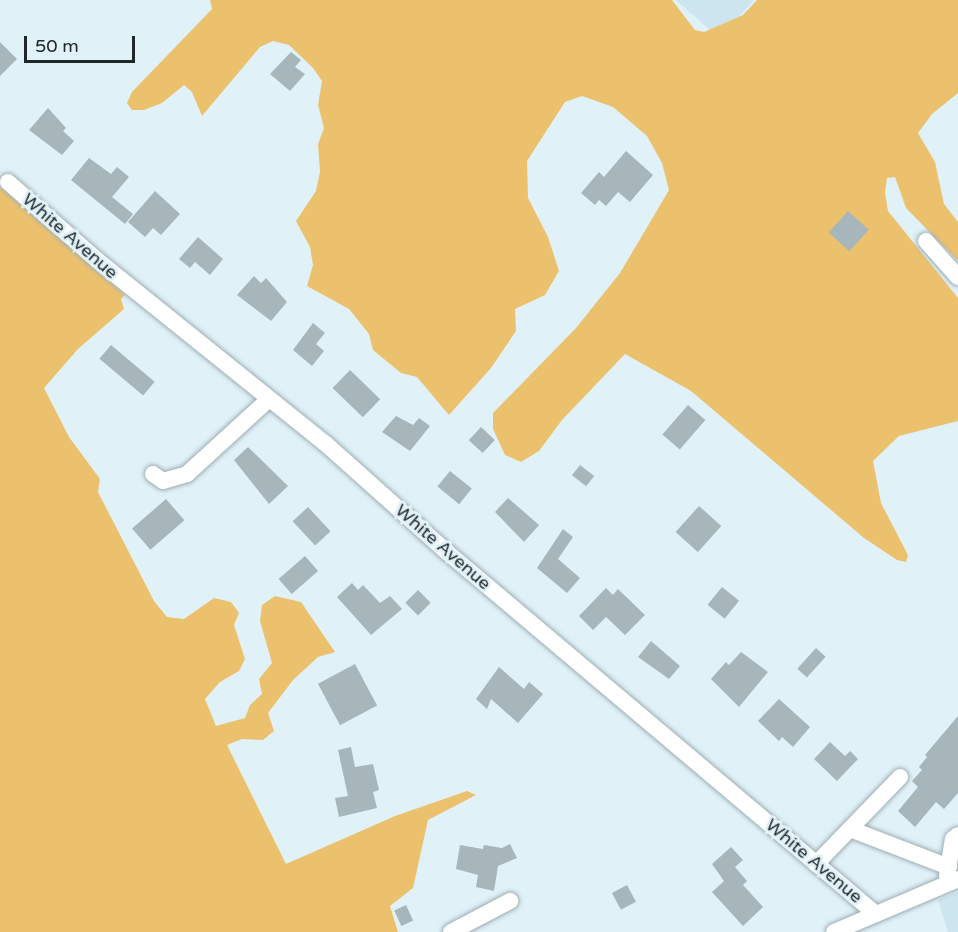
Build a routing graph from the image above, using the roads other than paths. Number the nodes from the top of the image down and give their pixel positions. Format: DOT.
graph roads {
  1 [pos="8,182"];
  2 [pos="926,241"];
  3 [pos="958,277"];
  4 [pos="269,399"];
  5 [pos="153,474"];
  6 [pos="900,777"];
  7 [pos="850,829"];
  8 [pos="958,835"];
  9 [pos="816,864"];
  10 [pos="951,877"];
  11 [pos="510,901"];
  12 [pos="876,914"];
  13 [pos="451,932"];
  14 [pos="834,932"];
  1 -- 4 [label="street, White Avenue"];
  2 -- 3 [label="street"];
  4 -- 5 [label="street"];
  4 -- 9 [label="street, White Avenue"];
  6 -- 7 [label="street"];
  7 -- 9 [label="street"];
  7 -- 10 [label="street"];
  8 -- 10 [label="street"];
  9 -- 12 [label="street, White Avenue"];
  10 -- 12 [label="street"];
  11 -- 13 [label="street"];
  12 -- 14 [label="street"];
}
